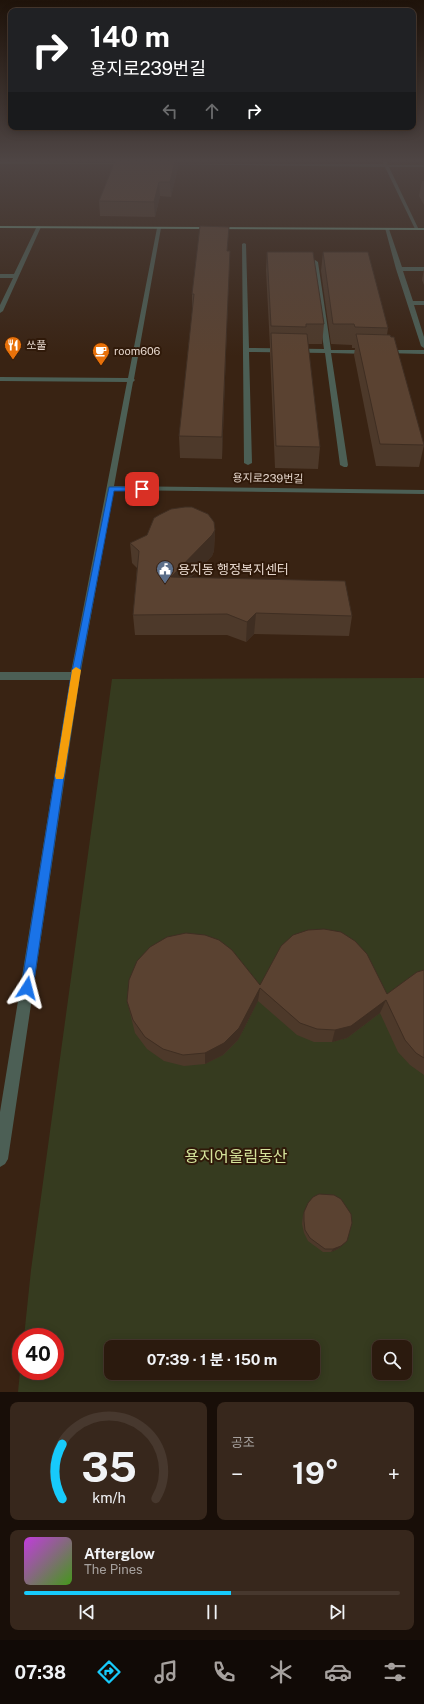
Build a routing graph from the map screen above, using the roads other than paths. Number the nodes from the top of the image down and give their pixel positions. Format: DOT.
graph roads {
  1 [pos="416,226"];
  2 [pos="0,227"];
  3 [pos="39,227"];
  4 [pos="159,228"];
  5 [pos="387,229"];
  6 [pos="417,229"];
  7 [pos="424,229"];
  8 [pos="244,244"];
  9 [pos="315,262"];
  10 [pos="399,269"];
  11 [pos="424,269"];
  12 [pos="0,276"];
  13 [pos="16,276"];
  14 [pos="410,303"];
  15 [pos="424,303"];
  16 [pos="0,311"];
  17 [pos="422,333"];
  18 [pos="424,346"];
  19 [pos="246,350"];
  20 [pos="328,351"];
  21 [pos="372,352"];
  22 [pos="380,352"];
  23 [pos="424,352"];
  24 [pos="0,379"];
  25 [pos="132,380"];
  26 [pos="248,463"];
  27 [pos="344,465"];
  28 [pos="111,488"];
  29 [pos="424,492"];
  30 [pos="0,676"];
  31 [pos="75,676"];
  32 [pos="0,1159"];
  1 -- 6 [label="street"];
  2 -- 3 [label="main road"];
  3 -- 4 [label="main road"];
  3 -- 13 [label="street"];
  4 -- 5 [label="main road"];
  4 -- 25 [label="street"];
  5 -- 6 [label="main road"];
  5 -- 10 [label="street"];
  6 -- 7 [label="main road"];
  8 -- 19 [label="street"];
  9 -- 20 [label="street"];
  10 -- 11 [label="street"];
  10 -- 14 [label="street"];
  12 -- 13 [label="street"];
  13 -- 16 [label="street"];
  14 -- 15 [label="street"];
  14 -- 17 [label="street"];
  17 -- 18 [label="street"];
  19 -- 20 [label="street"];
  19 -- 26 [label="street"];
  20 -- 21 [label="street"];
  20 -- 27 [label="street"];
  22 -- 23 [label="street"];
  24 -- 25 [label="street"];
  25 -- 28 [label="street"];
  28 -- 29 [label="street, 용지로239번길"];
  28 -- 31 [label="street"];
  30 -- 31 [label="street"];
  31 -- 32 [label="street"];
}
